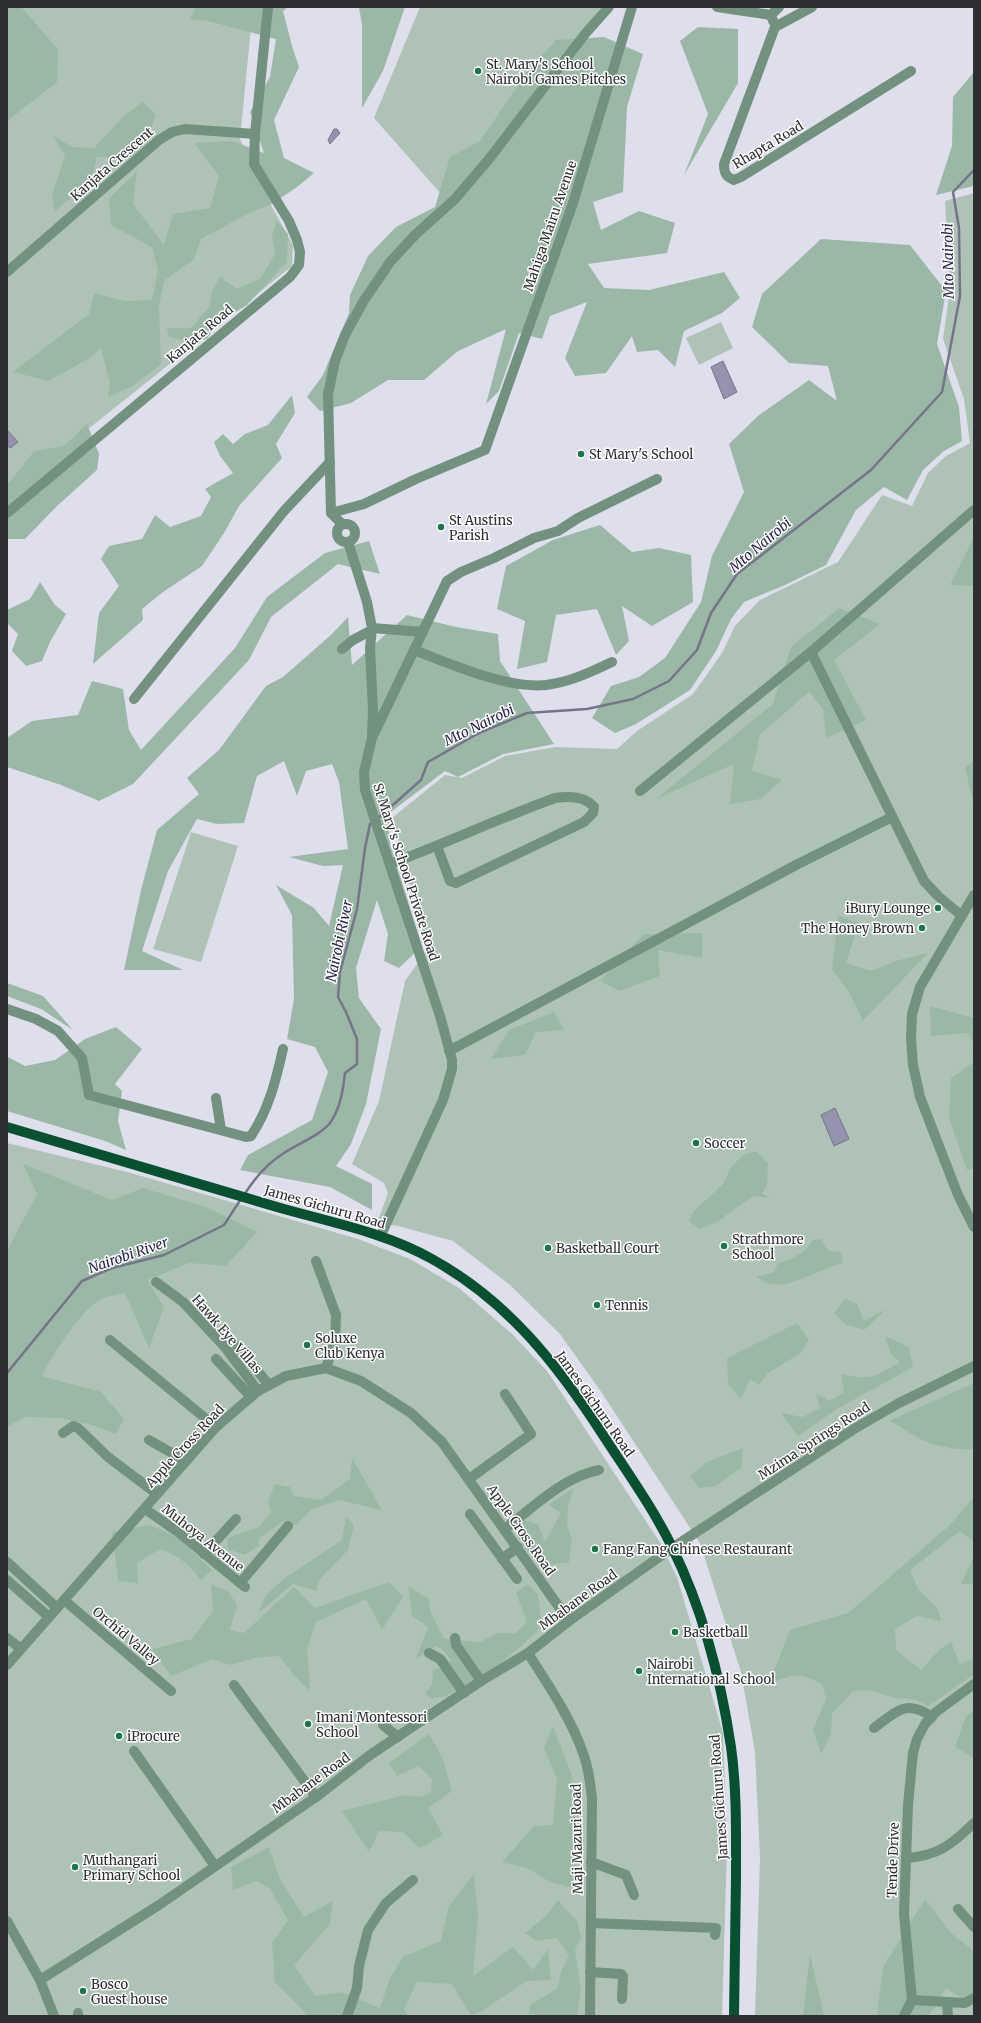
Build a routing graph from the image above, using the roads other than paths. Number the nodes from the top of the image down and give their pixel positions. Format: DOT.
graph roads {
  1 [pos="268,7"];
  2 [pos="609,7"];
  3 [pos="632,7"];
  4 [pos="717,7"];
  5 [pos="779,7"];
  6 [pos="812,7"];
  7 [pos="771,15"];
  8 [pos="775,26"];
  9 [pos="911,71"];
  10 [pos="255,134"];
  11 [pos="7,272"];
  12 [pos="330,462"];
  13 [pos="657,479"];
  14 [pos="974,510"];
  15 [pos="7,513"];
  16 [pos="331,513"];
  17 [pos="372,629"];
  18 [pos="423,632"];
  19 [pos="342,649"];
  20 [pos="414,650"];
  21 [pos="811,652"];
  22 [pos="612,662"];
  23 [pos="134,699"];
  24 [pos="372,738"];
  25 [pos="640,791"];
  26 [pos="892,817"];
  27 [pos="437,846"];
  28 [pos="390,864"];
  29 [pos="974,895"];
  30 [pos="961,915"];
  31 [pos="7,1009"];
  32 [pos="283,1049"];
  33 [pos="449,1051"];
  34 [pos="216,1098"];
  35 [pos="7,1127"];
  36 [pos="221,1130"];
  37 [pos="974,1227"];
  38 [pos="381,1235"];
  39 [pos="316,1261"];
  40 [pos="156,1282"];
  41 [pos="110,1340"];
  42 [pos="237,1346"];
  43 [pos="216,1359"];
  44 [pos="974,1366"];
  45 [pos="326,1368"];
  46 [pos="269,1385"];
  47 [pos="254,1394"];
  48 [pos="505,1394"];
  49 [pos="216,1427"];
  50 [pos="63,1433"];
  51 [pos="149,1440"];
  52 [pos="186,1461"];
  53 [pos="599,1470"];
  54 [pos="469,1479"];
  55 [pos="158,1494"];
  56 [pos="145,1509"];
  57 [pos="470,1514"];
  58 [pos="236,1519"];
  59 [pos="288,1526"];
  60 [pos="505,1529"];
  61 [pos="518,1547"];
  62 [pos="672,1548"];
  63 [pos="204,1554"];
  64 [pos="502,1559"];
  65 [pos="7,1562"];
  66 [pos="517,1578"];
  67 [pos="7,1580"];
  68 [pos="61,1604"];
  69 [pos="49,1617"];
  70 [pos="569,1620"];
  71 [pos="7,1638"];
  72 [pos="455,1638"];
  73 [pos="20,1648"];
  74 [pos="429,1653"];
  75 [pos="528,1654"];
  76 [pos="7,1665"];
  77 [pos="481,1681"];
  78 [pos="974,1684"];
  79 [pos="234,1685"];
  80 [pos="171,1691"];
  81 [pos="464,1693"];
  82 [pos="932,1716"];
  83 [pos="383,1725"];
  84 [pos="874,1728"];
  85 [pos="398,1737"];
  86 [pos="134,1751"];
  87 [pos="316,1797"];
  88 [pos="974,1823"];
  89 [pos="906,1858"];
  90 [pos="591,1862"];
  91 [pos="214,1866"];
  92 [pos="413,1880"];
  93 [pos="634,1895"];
  94 [pos="958,1909"];
  95 [pos="7,1921"];
  96 [pos="590,1923"];
  97 [pos="974,1927"];
  98 [pos="715,1935"];
  99 [pos="590,1972"];
  100 [pos="40,1980"];
  101 [pos="974,1998"];
  102 [pos="622,1999"];
  103 [pos="912,2000"];
  104 [pos="947,2002"];
  105 [pos="54,2016"];
  106 [pos="347,2016"];
  107 [pos="590,2016"];
  108 [pos="734,2016"];
  109 [pos="904,2016"];
  110 [pos="948,2016"];
  1 -- 10 [label="street, Kanjata Road"];
  2 -- 12 [label="street"];
  3 -- 16 [label="street, Mahiga Mairu Avenue"];
  4 -- 7 [label="street"];
  5 -- 7 [label="street"];
  6 -- 8 [label="street"];
  7 -- 8 [label="street"];
  8 -- 9 [label="street, Rhapta Road"];
  10 -- 11 [label="street, Kanjata Crescent"];
  10 -- 15 [label="street, Kanjata Road"];
  12 -- 16 [label="street"];
  12 -- 23 [label="street"];
  13 -- 18 [label="street, St Mary's School Private Road"];
  14 -- 21 [label="street"];
  16 -- 17 [label="street"];
  17 -- 18 [label="street"];
  17 -- 19 [label="street"];
  17 -- 24 [label="street"];
  18 -- 20 [label="street, St Mary's School Private Road"];
  20 -- 22 [label="street"];
  20 -- 24 [label="street, St Mary's School Private Road"];
  21 -- 25 [label="street"];
  21 -- 26 [label="street"];
  24 -- 28 [label="street, St Mary's School Private Road"];
  26 -- 30 [label="street"];
  26 -- 33 [label="street"];
  27 -- 27 [label="street"];
  27 -- 28 [label="street"];
  28 -- 33 [label="street, St Mary's School Private Road"];
  29 -- 30 [label="street"];
  30 -- 37 [label="street"];
  31 -- 36 [label="street"];
  32 -- 36 [label="street"];
  33 -- 38 [label="street, St Mary's School Private Road"];
  34 -- 36 [label="street"];
  35 -- 38 [label="main road, James Gichuru Road"];
  38 -- 62 [label="main road, James Gichuru Road"];
  39 -- 45 [label="street"];
  40 -- 47 [label="street, Hawk Eye Villas"];
  41 -- 49 [label="street"];
  42 -- 46 [label="street"];
  43 -- 47 [label="street"];
  44 -- 62 [label="street, Mzima Springs Road"];
  45 -- 46 [label="street, Apple Cross Road"];
  45 -- 54 [label="street, Apple Cross Road"];
  46 -- 47 [label="street, Apple Cross Road"];
  47 -- 49 [label="street, Apple Cross Road"];
  48 -- 54 [label="street"];
  49 -- 52 [label="street, Apple Cross Road"];
  50 -- 55 [label="street"];
  51 -- 52 [label="street"];
  52 -- 55 [label="street, Apple Cross Road"];
  53 -- 60 [label="street"];
  54 -- 60 [label="street, Apple Cross Road"];
  55 -- 56 [label="street, Apple Cross Road"];
  56 -- 63 [label="street, Muhoya Avenue"];
  56 -- 68 [label="street, Apple Cross Road"];
  57 -- 64 [label="street"];
  58 -- 63 [label="street"];
  59 -- 63 [label="street, Muhoya Avenue"];
  60 -- 61 [label="street, Apple Cross Road"];
  61 -- 64 [label="street"];
  61 -- 70 [label="street, Apple Cross Road"];
  62 -- 70 [label="street, Mbabane Road"];
  62 -- 108 [label="main road, James Gichuru Road"];
  64 -- 66 [label="street"];
  65 -- 68 [label="street, Orchid Valley"];
  67 -- 69 [label="street"];
  68 -- 69 [label="street, Apple Cross Road"];
  68 -- 80 [label="street, Orchid Valley"];
  69 -- 73 [label="street, Apple Cross Road"];
  70 -- 75 [label="street, Mbabane Road"];
  71 -- 73 [label="street"];
  72 -- 77 [label="street"];
  73 -- 76 [label="street, Apple Cross Road"];
  74 -- 81 [label="street"];
  75 -- 77 [label="street, Mbabane Road"];
  75 -- 90 [label="street, Maji Mazuri Road"];
  77 -- 81 [label="street, Mbabane Road"];
  78 -- 82 [label="street, Tende Drive"];
  79 -- 87 [label="street"];
  81 -- 85 [label="street, Mbabane Road"];
  82 -- 84 [label="street"];
  82 -- 89 [label="street, Tende Drive"];
  83 -- 85 [label="street"];
  85 -- 87 [label="street, Mbabane Road"];
  86 -- 91 [label="street"];
  87 -- 91 [label="street, Mbabane Road"];
  88 -- 89 [label="street"];
  89 -- 103 [label="street, Tende Drive"];
  90 -- 93 [label="street"];
  90 -- 96 [label="street, Maji Mazuri Road"];
  91 -- 100 [label="street, Mbabane Road"];
  92 -- 106 [label="street"];
  94 -- 97 [label="street"];
  95 -- 100 [label="street"];
  96 -- 98 [label="street"];
  96 -- 99 [label="street, Maji Mazuri Road"];
  99 -- 102 [label="street"];
  99 -- 107 [label="street, Maji Mazuri Road"];
  100 -- 105 [label="street"];
  101 -- 104 [label="street"];
  103 -- 104 [label="street"];
  103 -- 109 [label="street"];
  104 -- 110 [label="street"];
}
